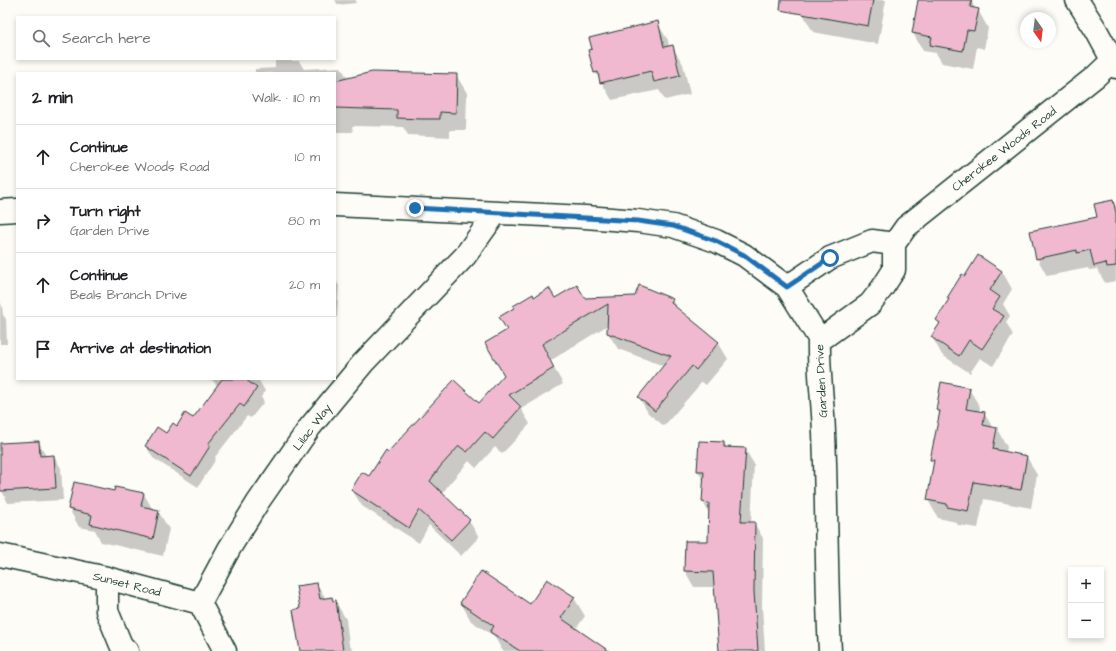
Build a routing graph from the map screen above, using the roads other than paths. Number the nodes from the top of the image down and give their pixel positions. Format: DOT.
graph roads {
  1 [pos="1077,0"];
  2 [pos="1115,62"];
  3 [pos="336,205"];
  4 [pos="16,210"];
  5 [pos="0,211"];
  6 [pos="495,214"];
  7 [pos="894,244"];
  8 [pos="787,287"];
  9 [pos="820,340"];
  10 [pos="0,555"];
  11 [pos="107,578"];
  12 [pos="200,603"];
  13 [pos="126,651"];
  14 [pos="225,651"];
  15 [pos="830,651"];
  1 -- 2 [label="street"];
  2 -- 7 [label="street, Cherokee Woods Road"];
  3 -- 6 [label="street, Garden Drive"];
  4 -- 5 [label="street"];
  6 -- 8 [label="street, Garden Drive"];
  6 -- 12 [label="street, Lilac Way"];
  7 -- 8 [label="street"];
  7 -- 9 [label="street"];
  8 -- 9 [label="street, Garden Drive"];
  9 -- 15 [label="street, Garden Drive"];
  10 -- 11 [label="street, Sunset Road"];
  11 -- 12 [label="street, Sunset Road"];
  11 -- 13 [label="street"];
  12 -- 14 [label="street"];
}
